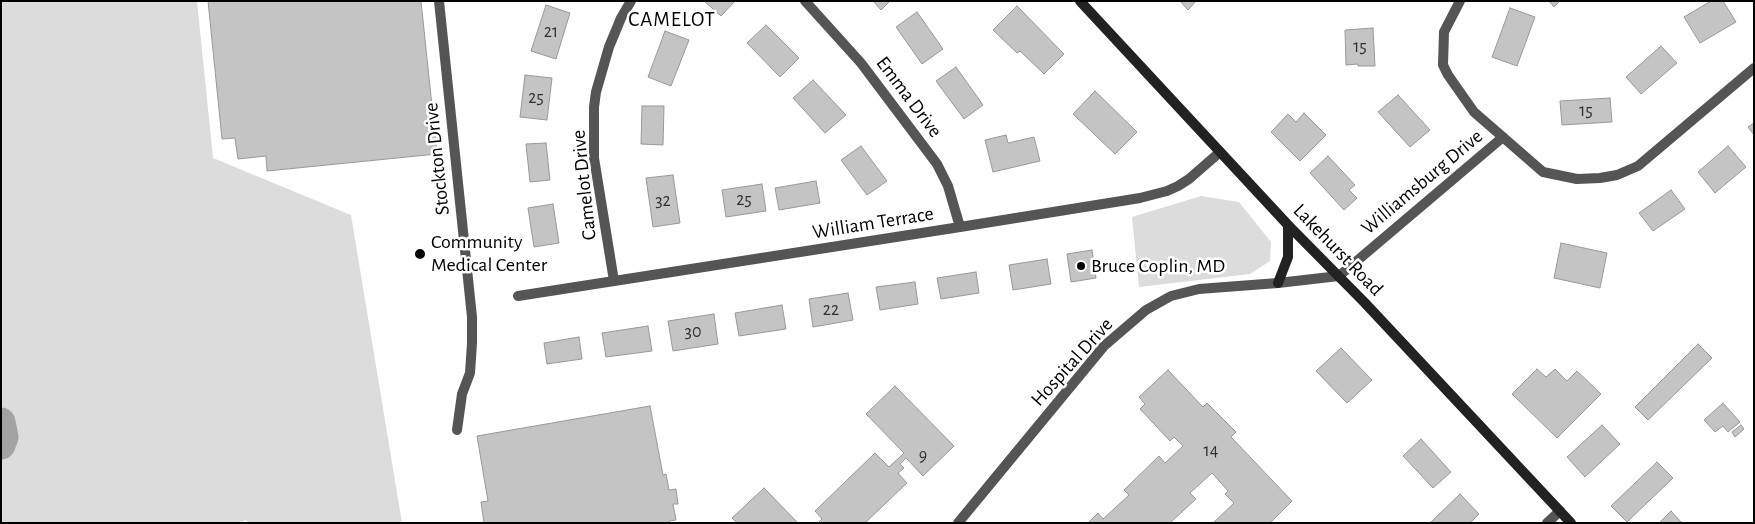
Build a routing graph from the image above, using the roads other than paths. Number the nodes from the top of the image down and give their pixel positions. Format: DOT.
graph roads {
  1 [pos="439,1"];
  2 [pos="631,1"];
  3 [pos="806,1"];
  4 [pos="1080,1"];
  5 [pos="1460,1"];
  6 [pos="1754,68"];
  7 [pos="1503,137"];
  8 [pos="1220,152"];
  9 [pos="1288,226"];
  10 [pos="960,228"];
  11 [pos="1339,276"];
  12 [pos="614,282"];
  13 [pos="1278,283"];
  14 [pos="518,296"];
  15 [pos="457,430"];
  16 [pos="1560,511"];
  17 [pos="958,523"];
  18 [pos="1548,523"];
  19 [pos="1571,523"];
  1 -- 15 [label="street, Stockton Drive"];
  2 -- 12 [label="street, Camelot Drive"];
  3 -- 10 [label="street, Emma Drive"];
  4 -- 8 [label="main road, Lakehurst Road"];
  5 -- 7 [label="street"];
  6 -- 7 [label="street, Williamsburg Drive"];
  7 -- 11 [label="street, Williamsburg Drive"];
  8 -- 9 [label="main road, Lakehurst Road"];
  8 -- 10 [label="street, William Terrace"];
  9 -- 11 [label="main road, Lakehurst Road"];
  9 -- 13 [label="main road"];
  10 -- 12 [label="street, William Terrace"];
  11 -- 13 [label="street, Hospital Drive"];
  11 -- 16 [label="main road, Lakehurst Road"];
  12 -- 14 [label="street, William Terrace"];
  13 -- 17 [label="street, Hospital Drive"];
  16 -- 18 [label="street"];
  16 -- 19 [label="main road, Lakehurst Road"];
}
